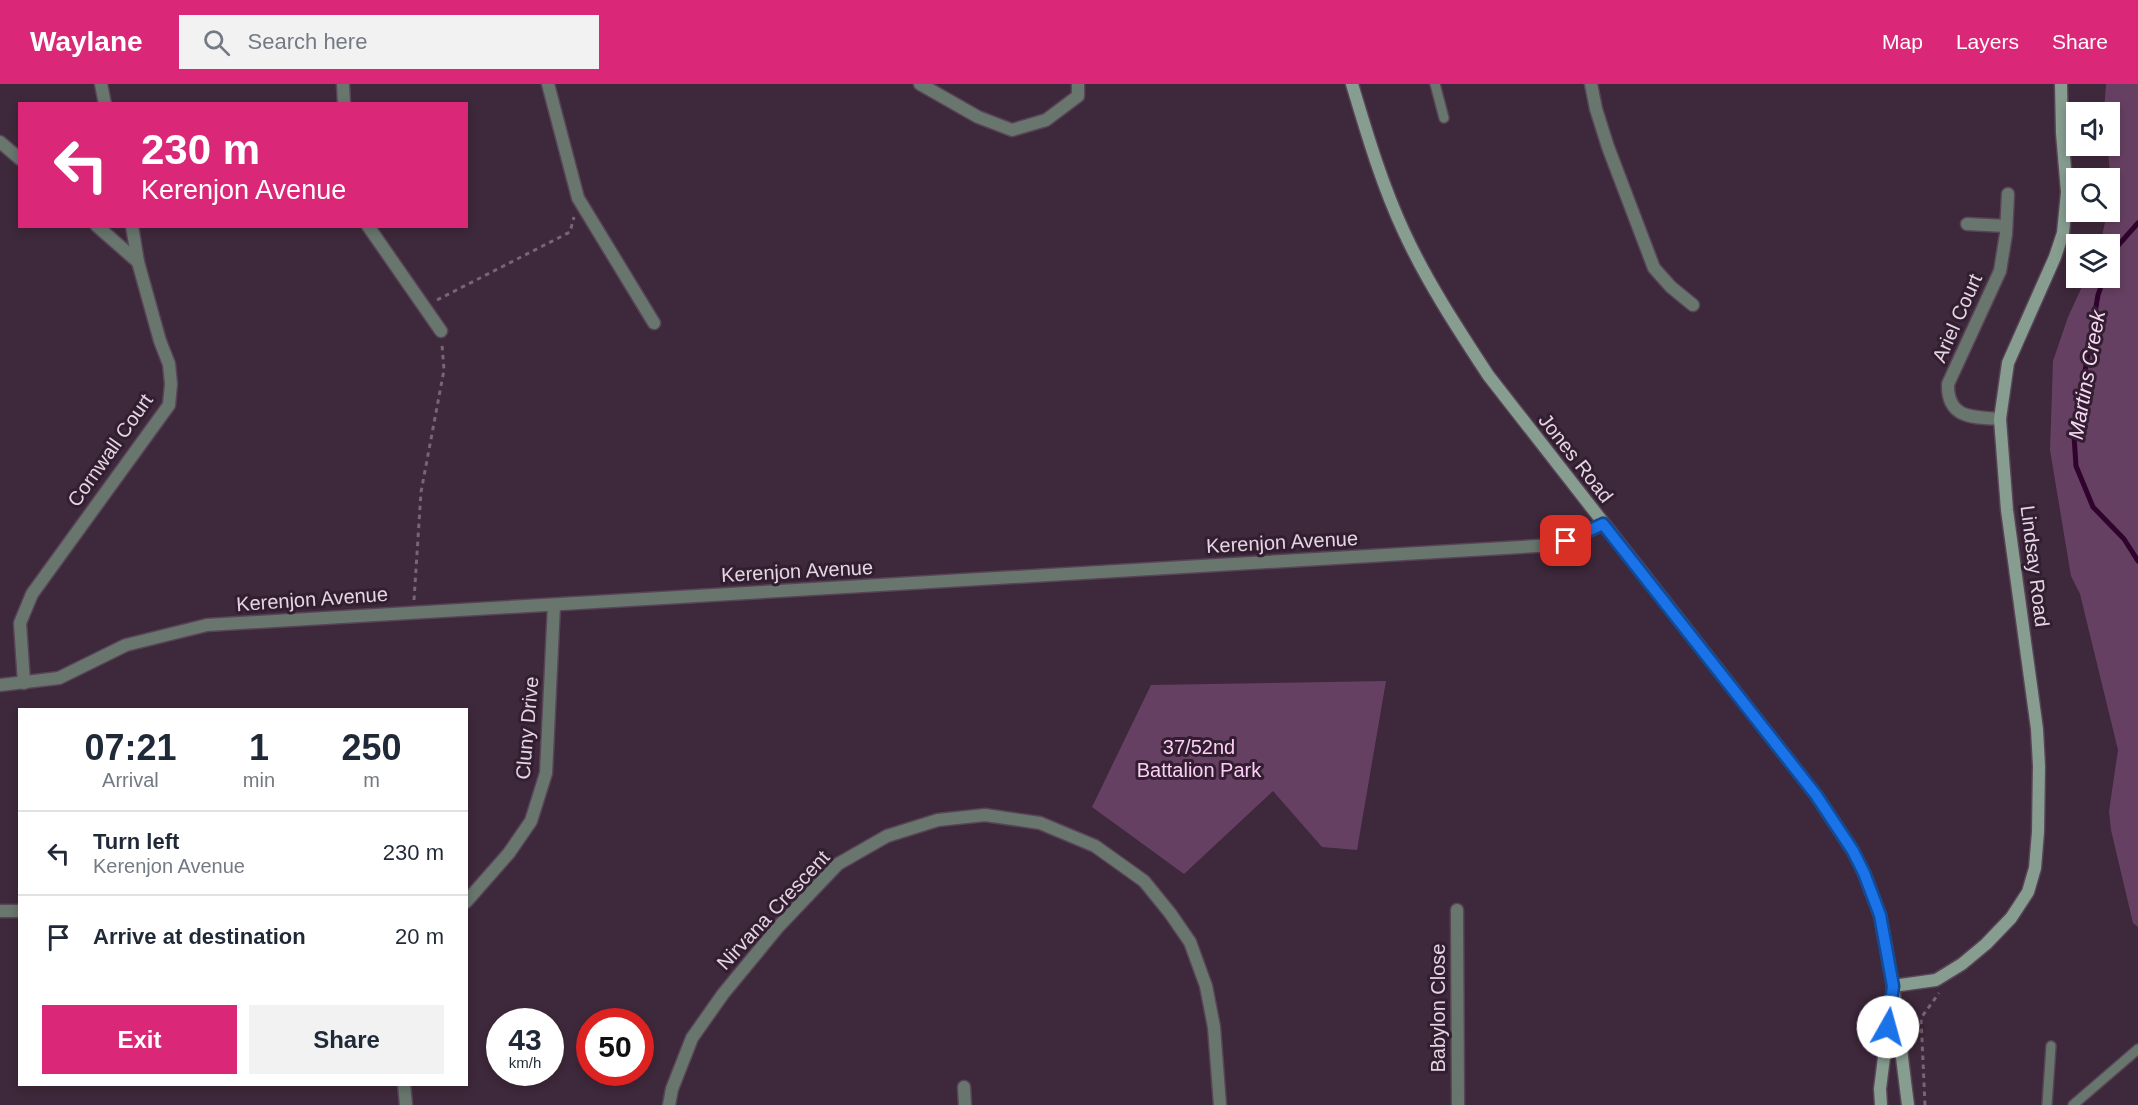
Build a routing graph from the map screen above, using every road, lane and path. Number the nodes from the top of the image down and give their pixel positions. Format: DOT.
graph roads {
  1 [pos="101,84"];
  2 [pos="343,84"];
  3 [pos="548,84"];
  4 [pos="920,84"];
  5 [pos="1078,84"];
  6 [pos="1352,84"];
  7 [pos="1435,84"];
  8 [pos="1591,84"];
  9 [pos="2061,84"];
  10 [pos="105,102"];
  11 [pos="344,102"];
  12 [pos="1444,118"];
  13 [pos="0,142"];
  14 [pos="18,157"];
  15 [pos="2008,194"];
  16 [pos="578,198"];
  17 [pos="1967,224"];
  18 [pos="2006,226"];
  19 [pos="99,228"];
  20 [pos="132,228"];
  21 [pos="369,228"];
  22 [pos="138,262"];
  23 [pos="1693,305"];
  24 [pos="424,306"];
  25 [pos="654,323"];
  26 [pos="441,331"];
  27 [pos="2000,419"];
  28 [pos="1603,524"];
  29 [pos="554,605"];
  30 [pos="413,612"];
  31 [pos="24,683"];
  32 [pos="0,685"];
  33 [pos="468,900"];
  34 [pos="1457,910"];
  35 [pos="0,911"];
  36 [pos="18,911"];
  37 [pos="1936,980"];
  38 [pos="1893,986"];
  39 [pos="2051,1046"];
  40 [pos="2138,1049"];
  41 [pos="404,1086"];
  42 [pos="964,1087"];
  43 [pos="406,1105"];
  44 [pos="669,1105"];
  45 [pos="965,1105"];
  46 [pos="1220,1105"];
  47 [pos="1458,1105"];
  48 [pos="1881,1105"];
  49 [pos="1908,1105"];
  50 [pos="1926,1105"];
  51 [pos="2047,1105"];
  52 [pos="2073,1105"];
  1 -- 10 [label="street"];
  2 -- 11 [label="street"];
  3 -- 16 [label="street"];
  4 -- 5 [label="street"];
  6 -- 28 [label="main road, Jones Road"];
  7 -- 12 [label="lane"];
  8 -- 23 [label="street"];
  9 -- 27 [label="main road, Lindsay Road"];
  13 -- 14 [label="street"];
  15 -- 18 [label="street, Ariel Court"];
  16 -- 24 [label="path"];
  16 -- 25 [label="street"];
  17 -- 18 [label="street"];
  18 -- 27 [label="street, Ariel Court"];
  19 -- 22 [label="street"];
  20 -- 22 [label="street, Cornwall Court"];
  21 -- 24 [label="street"];
  22 -- 31 [label="street, Cornwall Court"];
  24 -- 26 [label="street"];
  26 -- 30 [label="path"];
  27 -- 37 [label="main road, Lindsay Road"];
  28 -- 29 [label="street, Kerenjon Avenue"];
  28 -- 38 [label="main road, Jones Road"];
  29 -- 30 [label="street, Kerenjon Avenue"];
  29 -- 33 [label="street, Cluny Drive"];
  30 -- 31 [label="street, Kerenjon Avenue"];
  31 -- 32 [label="street, Kerenjon Avenue"];
  34 -- 47 [label="street, Babylon Close"];
  35 -- 36 [label="street"];
  37 -- 38 [label="main road, Lindsay Road"];
  37 -- 50 [label="path"];
  38 -- 48 [label="main road, Jones Road"];
  38 -- 49 [label="main road, Jones Road"];
  39 -- 51 [label="lane"];
  40 -- 52 [label="lane"];
  41 -- 43 [label="street"];
  42 -- 45 [label="street"];
  44 -- 46 [label="street, Nirvana Crescent"];
}
